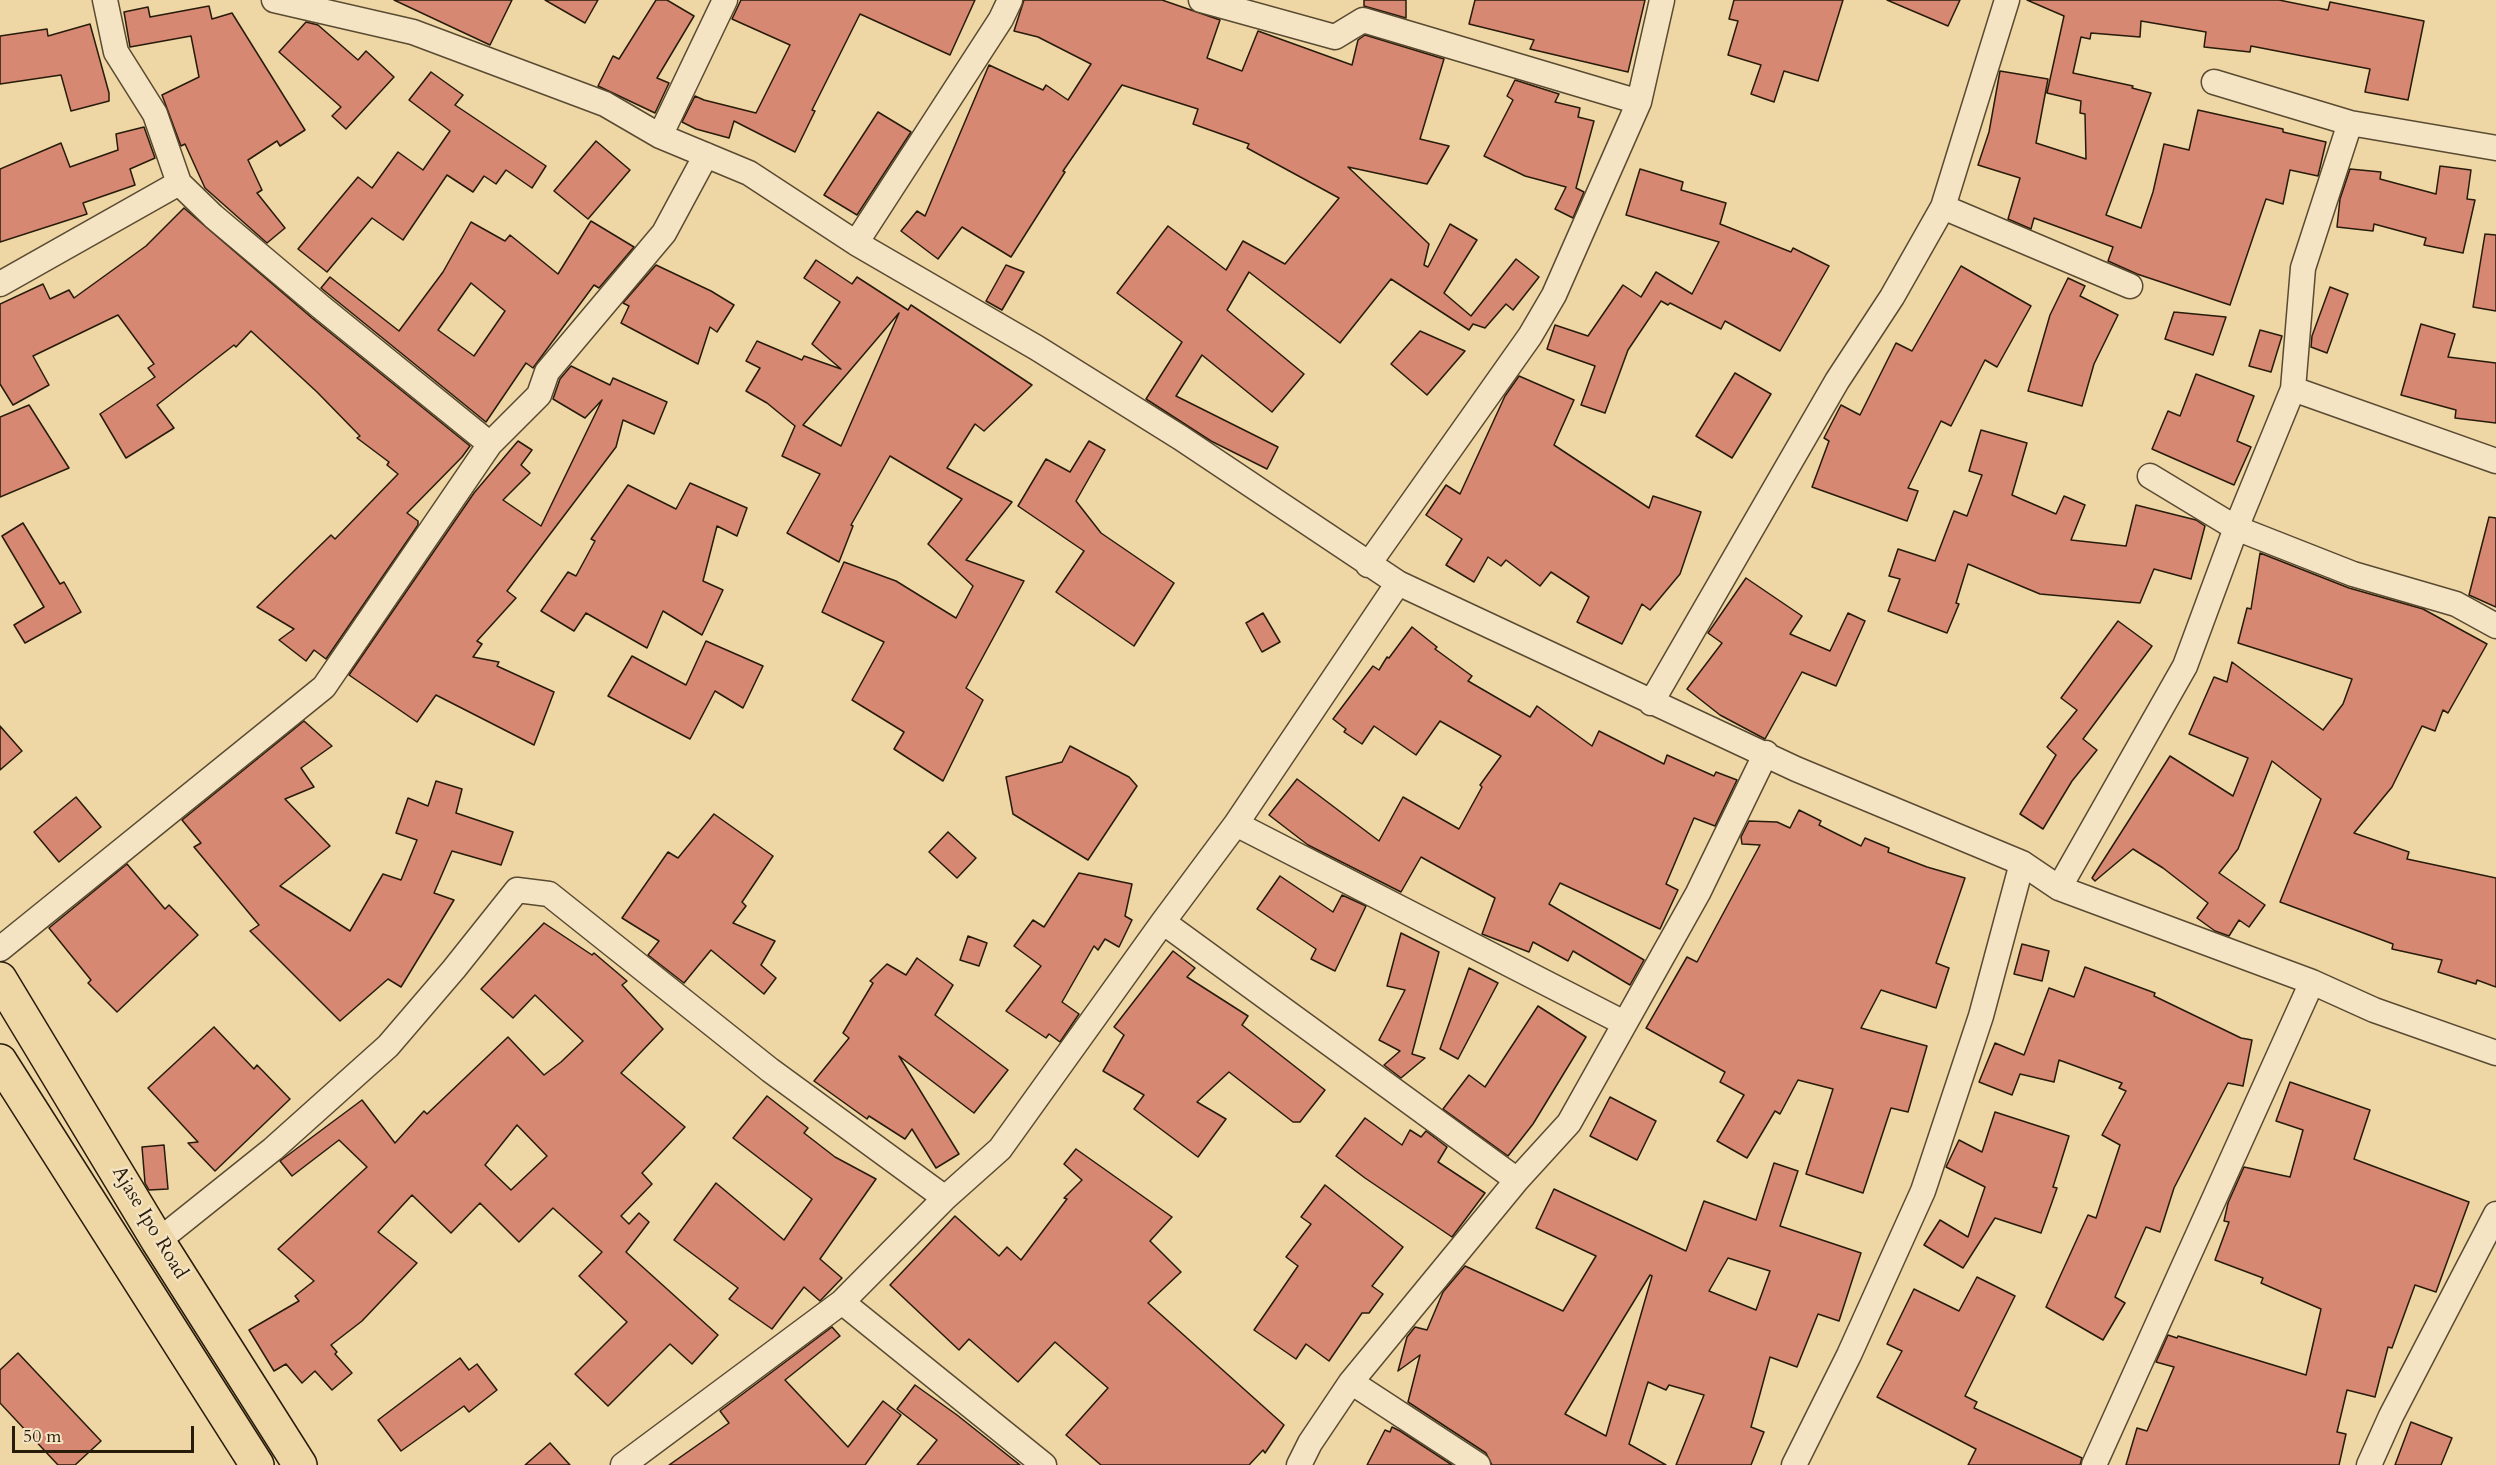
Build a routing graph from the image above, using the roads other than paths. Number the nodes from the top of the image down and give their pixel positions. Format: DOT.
graph roads {
  1 [pos="105,0"];
  2 [pos="274,0"];
  3 [pos="725,0"];
  4 [pos="1011,0"];
  5 [pos="1201,0"];
  6 [pos="1662,0"];
  7 [pos="2007,0"];
  8 [pos="355,9"];
  9 [pos="2214,82"];
  10 [pos="1639,102"];
  11 [pos="2350,123"];
  12 [pos="660,136"];
  13 [pos="2496,148"];
  14 [pos="706,155"];
  15 [pos="179,183"];
  16 [pos="1943,207"];
  17 [pos="856,243"];
  18 [pos="0,284"];
  19 [pos="2130,286"];
  20 [pos="2293,389"];
  21 [pos="490,444"];
  22 [pos="2496,461"];
  23 [pos="2150,476"];
  24 [pos="2236,528"];
  25 [pos="1368,565"];
  26 [pos="1398,583"];
  27 [pos="2496,626"];
  28 [pos="1651,703"];
  29 [pos="1766,753"];
  30 [pos="1236,824"];
  31 [pos="2022,863"];
  32 [pos="2059,888"];
  33 [pos="1163,922"];
  34 [pos="0,949"];
  35 [pos="0,979"];
  36 [pos="2312,982"];
  37 [pos="1624,1023"];
  38 [pos="2496,1053"];
  39 [pos="0,1061"];
  40 [pos="99,1139"];
  41 [pos="62,1159"];
  42 [pos="1517,1180"];
  43 [pos="945,1198"];
  44 [pos="2496,1214"];
  45 [pos="158,1240"];
  46 [pos="842,1302"];
  47 [pos="1351,1383"];
  48 [pos="257,1465"];
  49 [pos="300,1465"];
  50 [pos="623,1465"];
  51 [pos="1044,1465"];
  52 [pos="1299,1465"];
  53 [pos="1478,1465"];
  54 [pos="1794,1465"];
  55 [pos="2094,1465"];
  56 [pos="2369,1465"];
  1 -- 15 [label="street"];
  2 -- 8 [label="street"];
  3 -- 12 [label="street"];
  4 -- 17 [label="street"];
  5 -- 10 [label="street"];
  6 -- 10 [label="street"];
  7 -- 16 [label="street"];
  8 -- 12 [label="street"];
  9 -- 11 [label="street"];
  10 -- 25 [label="street"];
  11 -- 13 [label="street"];
  11 -- 20 [label="street"];
  12 -- 14 [label="street"];
  14 -- 17 [label="street"];
  14 -- 21 [label="street"];
  15 -- 18 [label="street"];
  15 -- 21 [label="street"];
  16 -- 19 [label="street"];
  16 -- 28 [label="street"];
  17 -- 25 [label="street"];
  20 -- 22 [label="street"];
  20 -- 24 [label="street"];
  21 -- 34 [label="street"];
  23 -- 24 [label="street"];
  24 -- 27 [label="street"];
  24 -- 32 [label="street"];
  25 -- 26 [label="street"];
  26 -- 28 [label="street"];
  26 -- 30 [label="street"];
  28 -- 29 [label="street"];
  29 -- 31 [label="street"];
  29 -- 37 [label="street"];
  30 -- 33 [label="street"];
  30 -- 37 [label="street"];
  31 -- 32 [label="street"];
  31 -- 54 [label="street"];
  32 -- 36 [label="street"];
  33 -- 42 [label="street"];
  33 -- 43 [label="street"];
  35 -- 40 [label="highway, Ajase Ipo Road"];
  36 -- 38 [label="street"];
  36 -- 55 [label="street"];
  37 -- 42 [label="street"];
  39 -- 41 [label="highway, Ajase Ipo Road"];
  40 -- 41 [label="highway"];
  40 -- 45 [label="highway, Ajase Ipo Road"];
  41 -- 48 [label="highway, Ajase Ipo Road"];
  42 -- 47 [label="street"];
  43 -- 45 [label="street"];
  43 -- 46 [label="street"];
  44 -- 56 [label="street"];
  45 -- 49 [label="highway, Ajase Ipo Road"];
  46 -- 50 [label="street"];
  46 -- 51 [label="street"];
  47 -- 52 [label="street"];
  47 -- 53 [label="street"];
}
